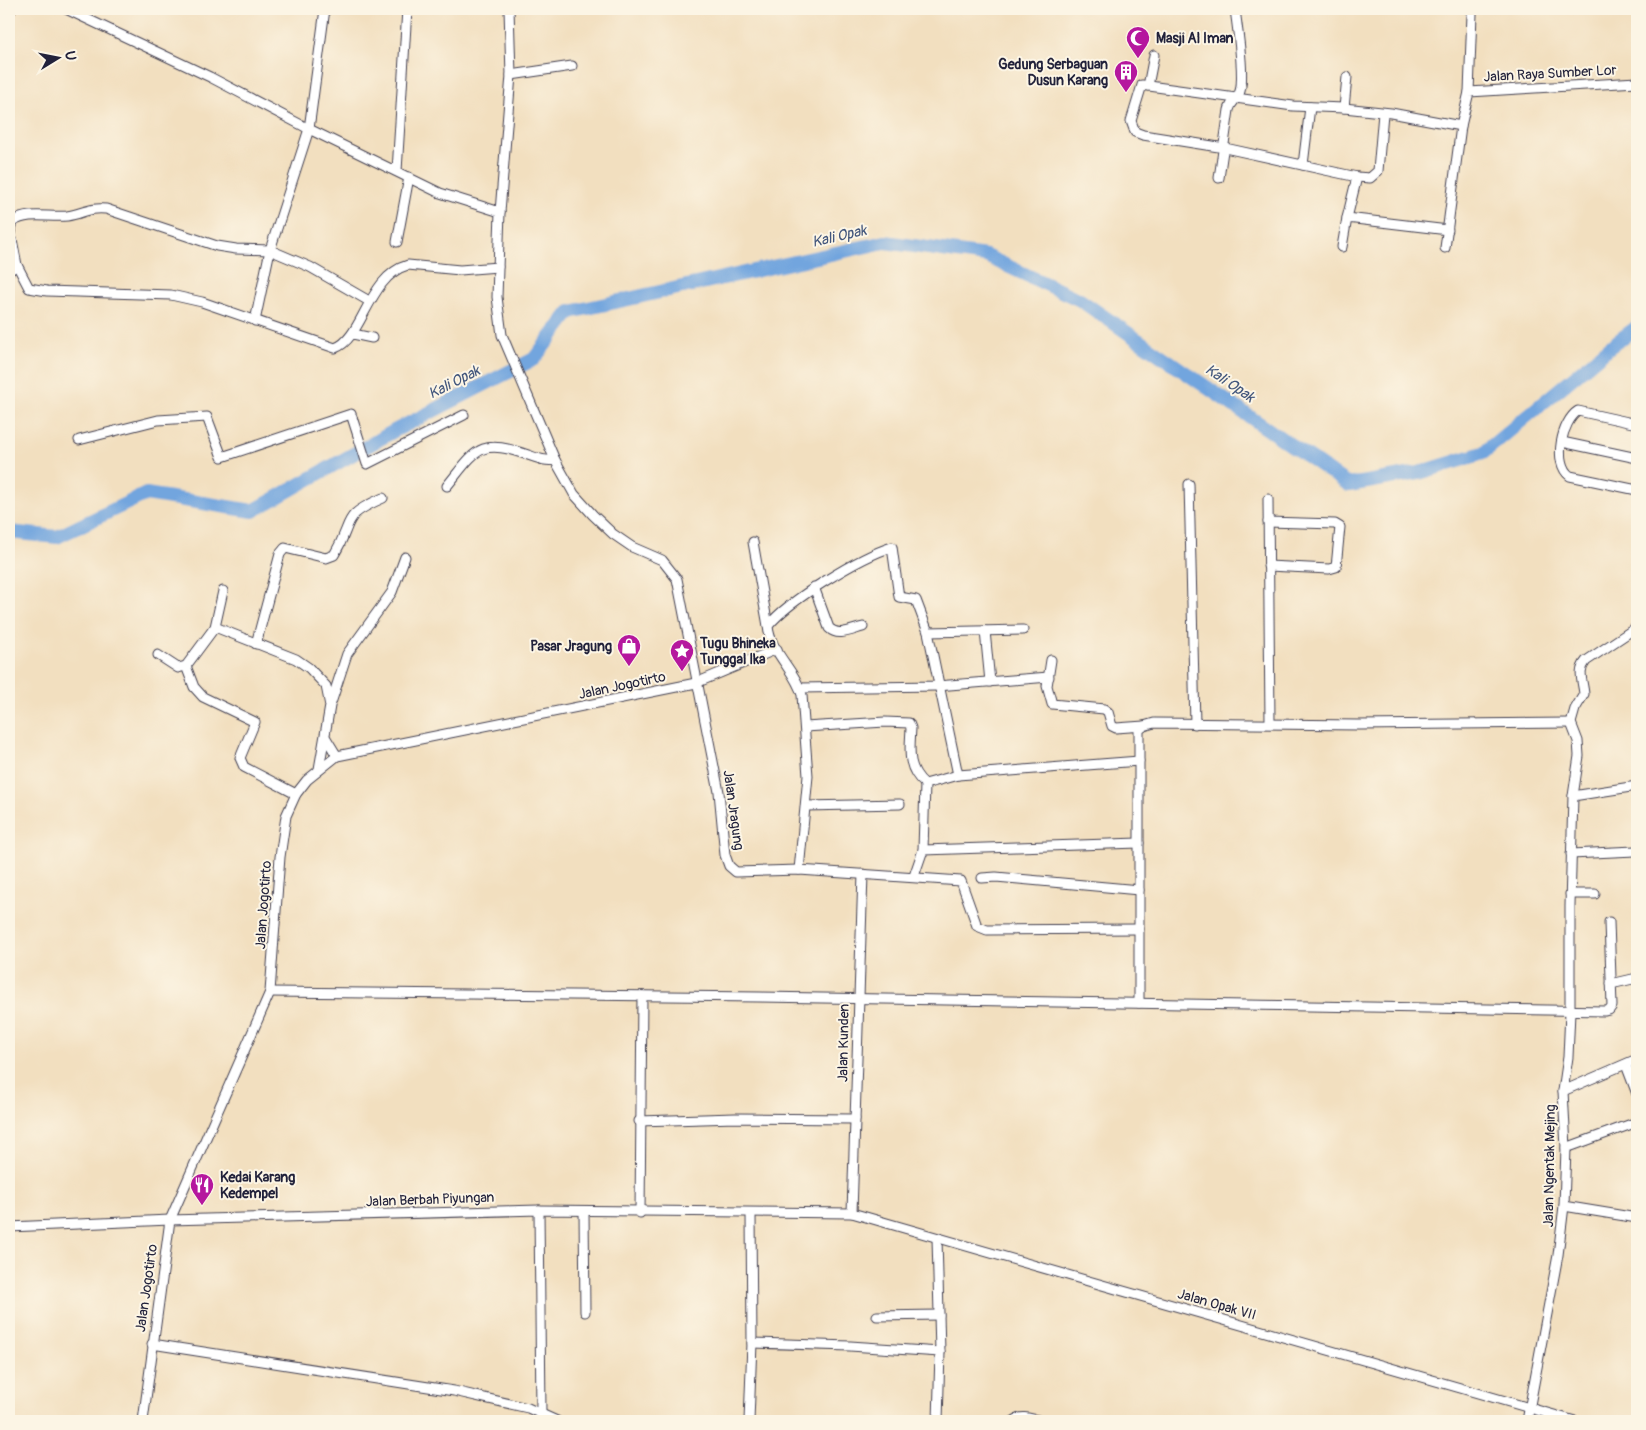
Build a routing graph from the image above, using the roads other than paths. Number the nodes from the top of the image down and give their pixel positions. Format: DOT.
graph roads {
  1 [pos="12,9"];
  2 [pos="66,9"];
  3 [pos="325,9"];
  4 [pos="407,9"];
  5 [pos="509,9"];
  6 [pos="1235,9"];
  7 [pos="9,12"];
  8 [pos="1472,14"];
  9 [pos="1154,55"];
  10 [pos="572,66"];
  11 [pos="511,75"];
  12 [pos="1347,77"];
  13 [pos="1637,82"];
  14 [pos="1148,86"];
  15 [pos="1469,92"];
  16 [pos="1234,98"];
  17 [pos="1310,107"];
  18 [pos="1344,108"];
  19 [pos="1383,113"];
  20 [pos="1461,126"];
  21 [pos="309,129"];
  22 [pos="1225,148"];
  23 [pos="1303,165"];
  24 [pos="397,171"];
  25 [pos="409,177"];
  26 [pos="1357,177"];
  27 [pos="1219,178"];
  28 [pos="9,201"];
  29 [pos="500,212"];
  30 [pos="1348,218"];
  31 [pos="12,222"];
  32 [pos="1448,230"];
  33 [pos="398,242"];
  34 [pos="1342,247"];
  35 [pos="1445,248"];
  36 [pos="270,250"];
  37 [pos="498,267"];
  38 [pos="13,268"];
  39 [pos="368,301"];
  40 [pos="255,321"];
  41 [pos="352,334"];
  42 [pos="372,338"];
  43 [pos="464,415"];
  44 [pos="1637,424"];
  45 [pos="79,440"];
  46 [pos="1562,442"];
  47 [pos="1637,458"];
  48 [pos="555,460"];
  49 [pos="1189,484"];
  50 [pos="447,486"];
  51 [pos="1637,490"];
  52 [pos="383,498"];
  53 [pos="1268,499"];
  54 [pos="1268,522"];
  55 [pos="753,542"];
  56 [pos="405,557"];
  57 [pos="1268,566"];
  58 [pos="814,588"];
  59 [pos="223,591"];
  60 [pos="768,626"];
  61 [pos="215,627"];
  62 [pos="863,627"];
  63 [pos="1637,627"];
  64 [pos="1023,630"];
  65 [pos="985,631"];
  66 [pos="928,632"];
  67 [pos="256,644"];
  68 [pos="777,649"];
  69 [pos="158,655"];
  70 [pos="1051,660"];
  71 [pos="186,666"];
  72 [pos="1049,677"];
  73 [pos="990,682"];
  74 [pos="696,683"];
  75 [pos="938,686"];
  76 [pos="800,688"];
  77 [pos="330,706"];
  78 [pos="1270,723"];
  79 [pos="1571,723"];
  80 [pos="1195,724"];
  81 [pos="1144,726"];
  82 [pos="804,727"];
  83 [pos="326,738"];
  84 [pos="337,756"];
  85 [pos="1139,760"];
  86 [pos="320,769"];
  87 [pos="958,775"];
  88 [pos="925,784"];
  89 [pos="1637,786"];
  90 [pos="296,794"];
  91 [pos="1573,796"];
  92 [pos="900,804"];
  93 [pos="806,806"];
  94 [pos="1139,843"];
  95 [pos="923,850"];
  96 [pos="1635,851"];
  97 [pos="1571,854"];
  98 [pos="799,870"];
  99 [pos="864,874"];
  100 [pos="914,876"];
  101 [pos="982,878"];
  102 [pos="1139,890"];
  103 [pos="1570,894"];
  104 [pos="1595,894"];
  105 [pos="1609,922"];
  106 [pos="1139,929"];
  107 [pos="1637,978"];
  108 [pos="1611,984"];
  109 [pos="270,992"];
  110 [pos="642,996"];
  111 [pos="858,999"];
  112 [pos="1139,1003"];
  113 [pos="1570,1012"];
  114 [pos="1637,1060"];
  115 [pos="1626,1065"];
  116 [pos="1563,1091"];
  117 [pos="1637,1094"];
  118 [pos="855,1119"];
  119 [pos="639,1122"];
  120 [pos="1637,1122"];
  121 [pos="1566,1148"];
  122 [pos="1564,1206"];
  123 [pos="539,1210"];
  124 [pos="584,1211"];
  125 [pos="640,1212"];
  126 [pos="751,1213"];
  127 [pos="852,1213"];
  128 [pos="1637,1218"];
  129 [pos="170,1220"];
  130 [pos="9,1227"];
  131 [pos="937,1238"];
  132 [pos="585,1312"];
  133 [pos="939,1315"];
  134 [pos="877,1316"];
  135 [pos="752,1343"];
  136 [pos="152,1344"];
  137 [pos="940,1352"];
  138 [pos="1530,1408"];
  139 [pos="541,1413"];
  140 [pos="143,1421"];
  141 [pos="557,1421"];
  142 [pos="749,1421"];
  143 [pos="938,1421"];
  144 [pos="1014,1421"];
  145 [pos="1041,1421"];
  146 [pos="1527,1421"];
  147 [pos="1575,1421"];
  1 -- 7 [label="street"];
  2 -- 21 [label="street"];
  3 -- 21 [label="street"];
  4 -- 24 [label="street"];
  5 -- 11 [label="street, Jalan Jragung"];
  6 -- 16 [label="street"];
  8 -- 15 [label="street"];
  9 -- 14 [label="street"];
  10 -- 11 [label="street"];
  11 -- 29 [label="street, Jalan Jragung"];
  12 -- 18 [label="street"];
  13 -- 15 [label="street, Jalan Raya Sumber Lor"];
  14 -- 16 [label="street"];
  14 -- 22 [label="street"];
  15 -- 20 [label="street, Jalan Raya Sumber Lor"];
  16 -- 17 [label="street"];
  16 -- 22 [label="street"];
  17 -- 18 [label="street"];
  17 -- 23 [label="street"];
  18 -- 19 [label="street"];
  19 -- 20 [label="street"];
  19 -- 26 [label="street"];
  20 -- 32 [label="street, Jalan Raya Sumber Lor"];
  21 -- 24 [label="street"];
  21 -- 36 [label="street"];
  22 -- 23 [label="street"];
  22 -- 27 [label="street"];
  23 -- 26 [label="street"];
  24 -- 25 [label="street"];
  25 -- 29 [label="street"];
  25 -- 33 [label="street"];
  26 -- 30 [label="street"];
  28 -- 31 [label="street"];
  29 -- 37 [label="street, Jalan Jragung"];
  30 -- 32 [label="street"];
  30 -- 34 [label="street"];
  31 -- 36 [label="street"];
  31 -- 38 [label="street"];
  32 -- 35 [label="street, Jalan Raya Sumber Lor"];
  36 -- 39 [label="street"];
  36 -- 40 [label="street"];
  37 -- 39 [label="street"];
  37 -- 48 [label="street, Jalan Jragung"];
  38 -- 40 [label="street"];
  39 -- 41 [label="street"];
  40 -- 41 [label="street"];
  41 -- 42 [label="street"];
  43 -- 45 [label="street"];
  44 -- 46 [label="street"];
  46 -- 47 [label="street"];
  46 -- 51 [label="street"];
  48 -- 50 [label="street"];
  48 -- 74 [label="street, Jalan Jragung"];
  49 -- 80 [label="street"];
  52 -- 67 [label="street"];
  53 -- 54 [label="street"];
  54 -- 57 [label="street"];
  54 -- 57 [label="street"];
  55 -- 60 [label="street"];
  56 -- 77 [label="street"];
  57 -- 78 [label="street"];
  58 -- 60 [label="street"];
  58 -- 62 [label="street"];
  58 -- 66 [label="street"];
  59 -- 61 [label="street"];
  60 -- 68 [label="street"];
  61 -- 67 [label="street"];
  61 -- 71 [label="street"];
  63 -- 79 [label="street"];
  64 -- 65 [label="street"];
  65 -- 66 [label="street"];
  65 -- 73 [label="street"];
  66 -- 75 [label="street"];
  67 -- 77 [label="street"];
  68 -- 74 [label="street, Jalan Jogotirto"];
  68 -- 76 [label="street"];
  69 -- 71 [label="street"];
  70 -- 72 [label="street"];
  71 -- 90 [label="street"];
  72 -- 73 [label="street"];
  72 -- 81 [label="street"];
  73 -- 75 [label="street"];
  74 -- 84 [label="street, Jalan Jogotirto"];
  74 -- 98 [label="street, Jalan Jragung"];
  75 -- 76 [label="street"];
  75 -- 87 [label="street"];
  76 -- 82 [label="street"];
  77 -- 83 [label="street"];
  78 -- 79 [label="street"];
  78 -- 80 [label="street"];
  79 -- 91 [label="street, Jalan Ngentak Mejing"];
  80 -- 81 [label="street"];
  81 -- 85 [label="street"];
  82 -- 88 [label="street"];
  82 -- 93 [label="street"];
  83 -- 84 [label="street"];
  83 -- 86 [label="street"];
  84 -- 86 [label="street, Jalan Jogotirto"];
  85 -- 87 [label="street"];
  85 -- 94 [label="street"];
  86 -- 90 [label="street, Jalan Jogotirto"];
  87 -- 88 [label="street"];
  88 -- 95 [label="street"];
  89 -- 91 [label="street"];
  90 -- 109 [label="street, Jalan Jogotirto"];
  91 -- 97 [label="street, Jalan Ngentak Mejing"];
  92 -- 93 [label="street"];
  93 -- 98 [label="street"];
  94 -- 95 [label="street"];
  94 -- 102 [label="street"];
  95 -- 100 [label="street"];
  96 -- 97 [label="street"];
  97 -- 103 [label="street, Jalan Ngentak Mejing"];
  98 -- 99 [label="street, Jalan Jragung"];
  99 -- 100 [label="street, Jalan Jragung"];
  99 -- 111 [label="street, Jalan Kunden"];
  100 -- 106 [label="street, Jalan Jragung"];
  101 -- 102 [label="street"];
  102 -- 106 [label="street"];
  103 -- 104 [label="street"];
  103 -- 113 [label="street, Jalan Ngentak Mejing"];
  105 -- 108 [label="street"];
  106 -- 112 [label="street"];
  107 -- 108 [label="street"];
  108 -- 113 [label="street"];
  109 -- 110 [label="street"];
  109 -- 129 [label="street, Jalan Jogotirto"];
  110 -- 111 [label="street"];
  110 -- 119 [label="street"];
  111 -- 112 [label="street"];
  111 -- 118 [label="street, Jalan Kunden"];
  112 -- 113 [label="street"];
  113 -- 116 [label="street, Jalan Ngentak Mejing"];
  114 -- 115 [label="street"];
  115 -- 116 [label="street"];
  115 -- 117 [label="street"];
  116 -- 121 [label="street, Jalan Ngentak Mejing"];
  118 -- 119 [label="street"];
  118 -- 127 [label="street, Jalan Kunden"];
  119 -- 125 [label="street"];
  120 -- 121 [label="street"];
  121 -- 122 [label="street, Jalan Ngentak Mejing"];
  122 -- 128 [label="street"];
  122 -- 138 [label="street, Jalan Ngentak Mejing"];
  123 -- 124 [label="street, Jalan Berbah Piyungan"];
  123 -- 129 [label="street, Jalan Berbah Piyungan"];
  123 -- 139 [label="street"];
  124 -- 125 [label="street, Jalan Berbah Piyungan"];
  124 -- 132 [label="street"];
  125 -- 126 [label="street, Jalan Berbah Piyungan"];
  126 -- 127 [label="street, Jalan Berbah Piyungan"];
  126 -- 135 [label="street"];
  127 -- 131 [label="street, Jalan Opak VII"];
  129 -- 130 [label="street, Jalan Berbah Piyungan"];
  129 -- 136 [label="street, Jalan Jogotirto"];
  131 -- 133 [label="street"];
  131 -- 138 [label="street, Jalan Opak VII"];
  133 -- 134 [label="street"];
  133 -- 137 [label="street"];
  135 -- 137 [label="street"];
  135 -- 142 [label="street"];
  136 -- 139 [label="street"];
  136 -- 140 [label="street, Jalan Jogotirto"];
  137 -- 143 [label="street"];
  138 -- 146 [label="street, Jalan Ngentak Mejing"];
  138 -- 147 [label="street, Jalan Opak VII"];
  139 -- 141 [label="street"];
  144 -- 145 [label="street"];
}
